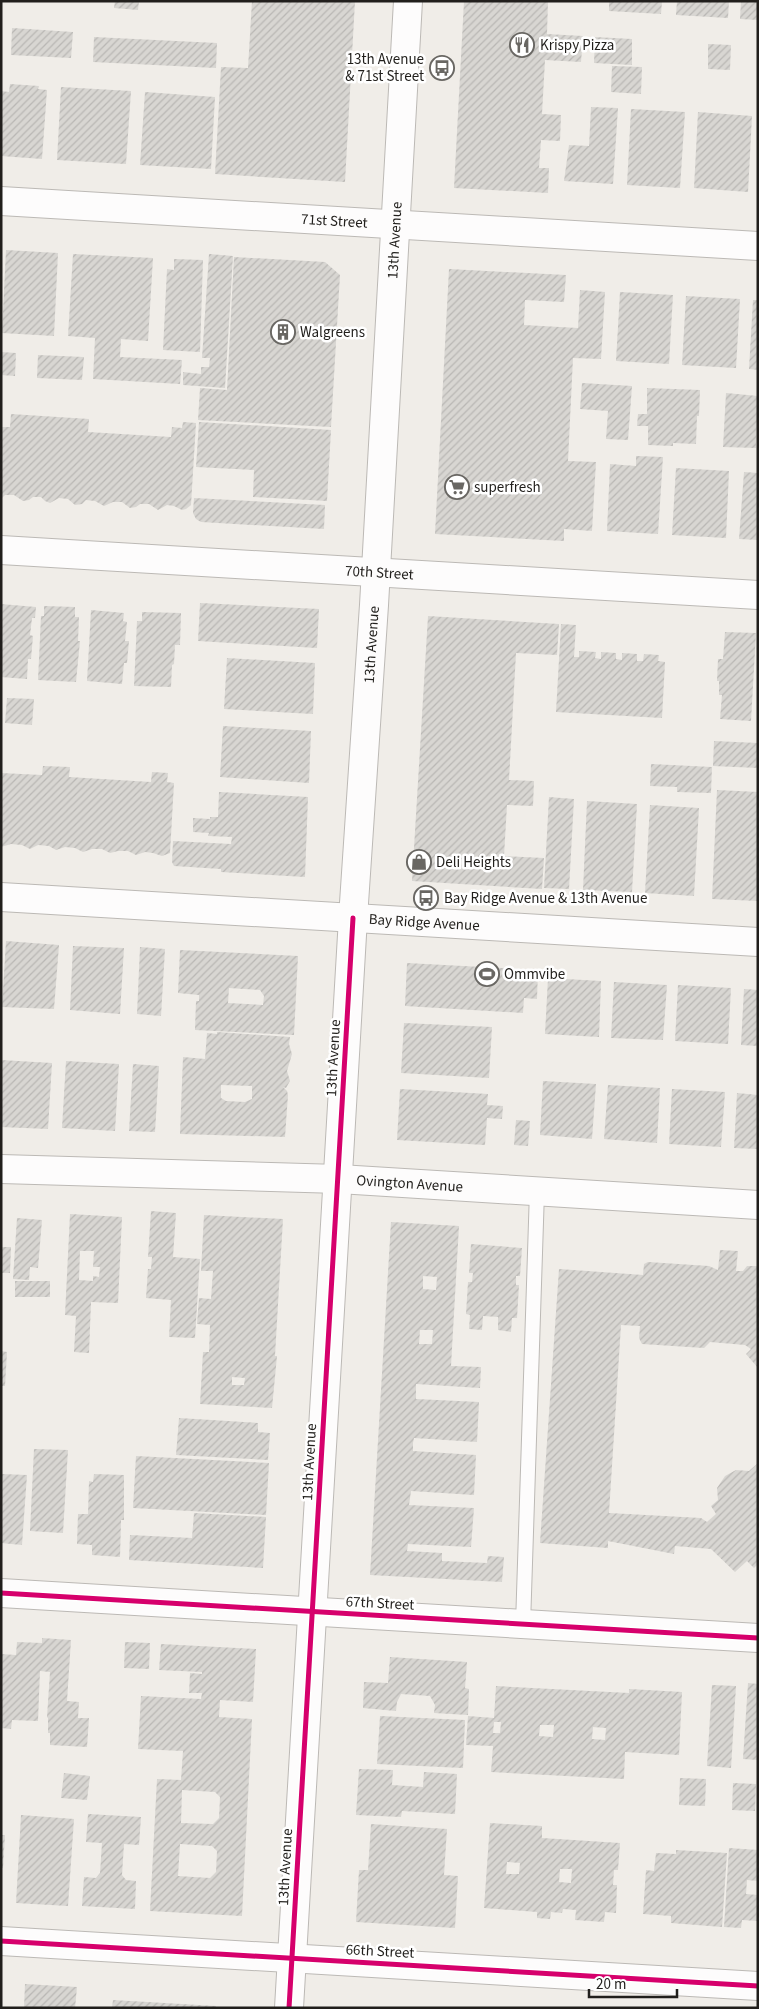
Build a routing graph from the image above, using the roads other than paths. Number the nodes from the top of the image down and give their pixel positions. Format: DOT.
graph roads {
  1 [pos="408,1"];
  2 [pos="1,201"];
  3 [pos="396,224"];
  4 [pos="758,246"];
  5 [pos="1,550"];
  6 [pos="376,572"];
  7 [pos="758,595"];
  8 [pos="1,897"];
  9 [pos="353,918"];
  10 [pos="758,942"];
  11 [pos="1,1169"];
  12 [pos="339,1179"];
  13 [pos="537,1191"];
  14 [pos="758,1205"];
  15 [pos="1,1593"];
  16 [pos="313,1612"];
  17 [pos="523,1625"];
  18 [pos="758,1638"];
  19 [pos="1,1941"];
  20 [pos="292,1958"];
  21 [pos="758,1986"];
  22 [pos="289,2008"];
  1 -- 3 [label="street, 13th Avenue"];
  2 -- 3 [label="street, 71st Street"];
  3 -- 4 [label="street, 71st Street"];
  3 -- 6 [label="street, 13th Avenue"];
  5 -- 6 [label="street, 70th Street"];
  6 -- 7 [label="street, 70th Street"];
  6 -- 9 [label="street, 13th Avenue"];
  8 -- 9 [label="street, Bay Ridge Avenue"];
  9 -- 10 [label="street, Bay Ridge Avenue"];
  9 -- 12 [label="street, 13th Avenue"];
  11 -- 12 [label="street, Ovington Avenue"];
  12 -- 13 [label="street, Ovington Avenue"];
  12 -- 16 [label="street, 13th Avenue"];
  13 -- 14 [label="street, Ovington Avenue"];
  13 -- 17 [label="lane"];
  15 -- 16 [label="street, 67th Street"];
  16 -- 17 [label="street, 67th Street"];
  16 -- 20 [label="street, 13th Avenue"];
  17 -- 18 [label="street, 67th Street"];
  19 -- 20 [label="street, 66th Street"];
  20 -- 21 [label="street, 66th Street"];
  20 -- 22 [label="street, 13th Avenue"];
}
